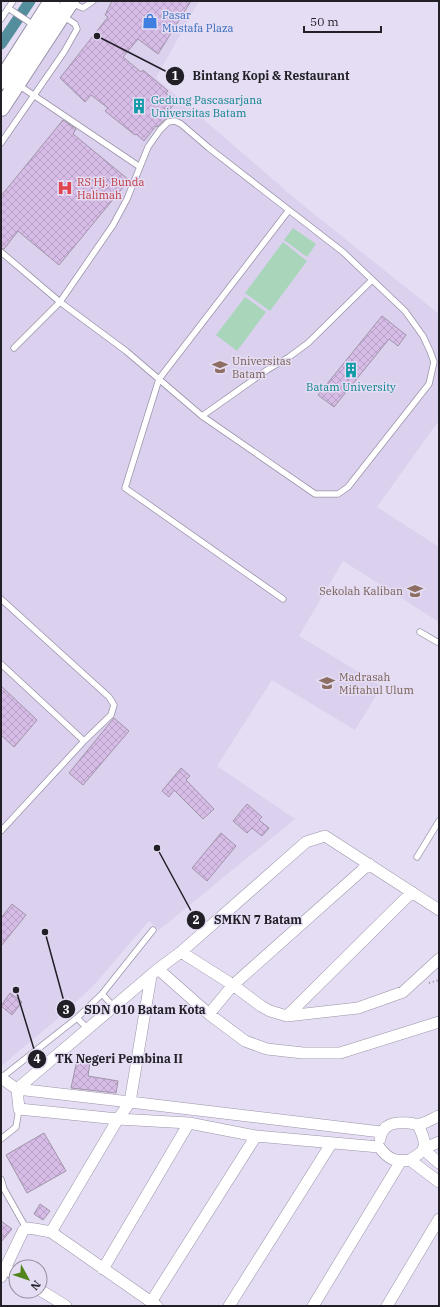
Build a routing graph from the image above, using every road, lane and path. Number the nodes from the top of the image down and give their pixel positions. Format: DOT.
graph roads {
  1 [pos="13,1"];
  2 [pos="52,1"];
  3 [pos="93,1"];
  4 [pos="68,6"];
  5 [pos="8,8"];
  6 [pos="1,19"];
  7 [pos="30,23"];
  8 [pos="1,81"];
  9 [pos="17,84"];
  10 [pos="35,95"];
  11 [pos="1,108"];
  12 [pos="1,143"];
  13 [pos="140,167"];
  14 [pos="289,210"];
  15 [pos="1,252"];
  16 [pos="372,280"];
  17 [pos="60,302"];
  18 [pos="14,348"];
  19 [pos="159,379"];
  20 [pos="202,416"];
  21 [pos="1,599"];
  22 [pos="283,599"];
  23 [pos="420,632"];
  24 [pos="439,644"];
  25 [pos="1,664"];
  26 [pos="84,741"];
  27 [pos="439,821"];
  28 [pos="1,831"];
  29 [pos="416,857"];
  30 [pos="369,864"];
  31 [pos="412,892"];
  32 [pos="439,910"];
  33 [pos="153,930"];
  34 [pos="181,952"];
  35 [pos="439,959"];
  36 [pos="155,973"];
  37 [pos="233,985"];
  38 [pos="102,994"];
  39 [pos="114,1007"];
  40 [pos="209,1014"];
  41 [pos="287,1016"];
  42 [pos="77,1018"];
  43 [pos="439,1022"];
  44 [pos="88,1029"];
  45 [pos="1,1078"];
  46 [pos="17,1089"];
  47 [pos="130,1102"];
  48 [pos="19,1109"];
  49 [pos="439,1116"];
  50 [pos="118,1119"];
  51 [pos="189,1123"];
  52 [pos="418,1125"];
  53 [pos="381,1132"];
  54 [pos="256,1136"];
  55 [pos="1,1139"];
  56 [pos="439,1142"];
  57 [pos="332,1144"];
  58 [pos="379,1147"];
  59 [pos="423,1148"];
  60 [pos="406,1161"];
  61 [pos="439,1163"];
  62 [pos="1,1179"];
  63 [pos="439,1182"];
  64 [pos="439,1219"];
  65 [pos="26,1228"];
  66 [pos="51,1232"];
  67 [pos="103,1269"];
  68 [pos="3,1272"];
  69 [pos="48,1295"];
  70 [pos="154,1304"];
  71 [pos="66,1306"];
  72 [pos="230,1306"];
  73 [pos="313,1306"];
  74 [pos="387,1306"];
  1 -- 5 [label="lane"];
  2 -- 7 [label="main road"];
  3 -- 4 [label="lane"];
  4 -- 9 [label="main road"];
  4 -- 10 [label="lane"];
  5 -- 6 [label="lane"];
  5 -- 7 [label="lane"];
  7 -- 8 [label="main road"];
  9 -- 10 [label="lane"];
  9 -- 11 [label="main road"];
  10 -- 12 [label="lane"];
  10 -- 13 [label="lane"];
  13 -- 14 [label="lane"];
  13 -- 17 [label="lane"];
  14 -- 16 [label="lane"];
  14 -- 19 [label="lane"];
  15 -- 17 [label="lane"];
  16 -- 20 [label="lane"];
  16 -- 20 [label="lane"];
  17 -- 18 [label="lane"];
  17 -- 19 [label="lane"];
  19 -- 20 [label="lane"];
  19 -- 22 [label="lane"];
  21 -- 26 [label="lane"];
  23 -- 24 [label="lane"];
  25 -- 26 [label="lane"];
  26 -- 28 [label="lane"];
  27 -- 29 [label="lane"];
  30 -- 31 [label="street"];
  30 -- 34 [label="street"];
  30 -- 37 [label="street"];
  31 -- 32 [label="street"];
  31 -- 41 [label="street"];
  33 -- 38 [label="lane"];
  34 -- 36 [label="street"];
  34 -- 37 [label="street"];
  35 -- 41 [label="street"];
  36 -- 39 [label="street"];
  36 -- 40 [label="street"];
  36 -- 47 [label="street"];
  37 -- 40 [label="street"];
  37 -- 41 [label="street"];
  38 -- 39 [label="lane"];
  38 -- 42 [label="lane"];
  39 -- 44 [label="street"];
  40 -- 43 [label="street"];
  42 -- 44 [label="lane"];
  42 -- 45 [label="lane"];
  44 -- 46 [label="street"];
  45 -- 46 [label="street"];
  46 -- 47 [label="street"];
  46 -- 48 [label="street"];
  47 -- 50 [label="street"];
  47 -- 53 [label="street"];
  48 -- 50 [label="street"];
  48 -- 55 [label="lane"];
  49 -- 52 [label="street"];
  50 -- 51 [label="street"];
  50 -- 66 [label="street"];
  51 -- 54 [label="street"];
  51 -- 67 [label="street"];
  52 -- 53 [label="street"];
  52 -- 59 [label="street"];
  53 -- 58 [label="street"];
  54 -- 57 [label="street"];
  54 -- 70 [label="street"];
  56 -- 59 [label="street"];
  57 -- 58 [label="street"];
  57 -- 72 [label="street"];
  58 -- 60 [label="street"];
  59 -- 60 [label="street"];
  59 -- 61 [label="street"];
  60 -- 63 [label="street"];
  60 -- 73 [label="street"];
  62 -- 65 [label="lane"];
  64 -- 74 [label="street"];
  65 -- 66 [label="street"];
  65 -- 68 [label="street"];
  66 -- 67 [label="street"];
  67 -- 70 [label="street"];
  69 -- 71 [label="street"];
}
